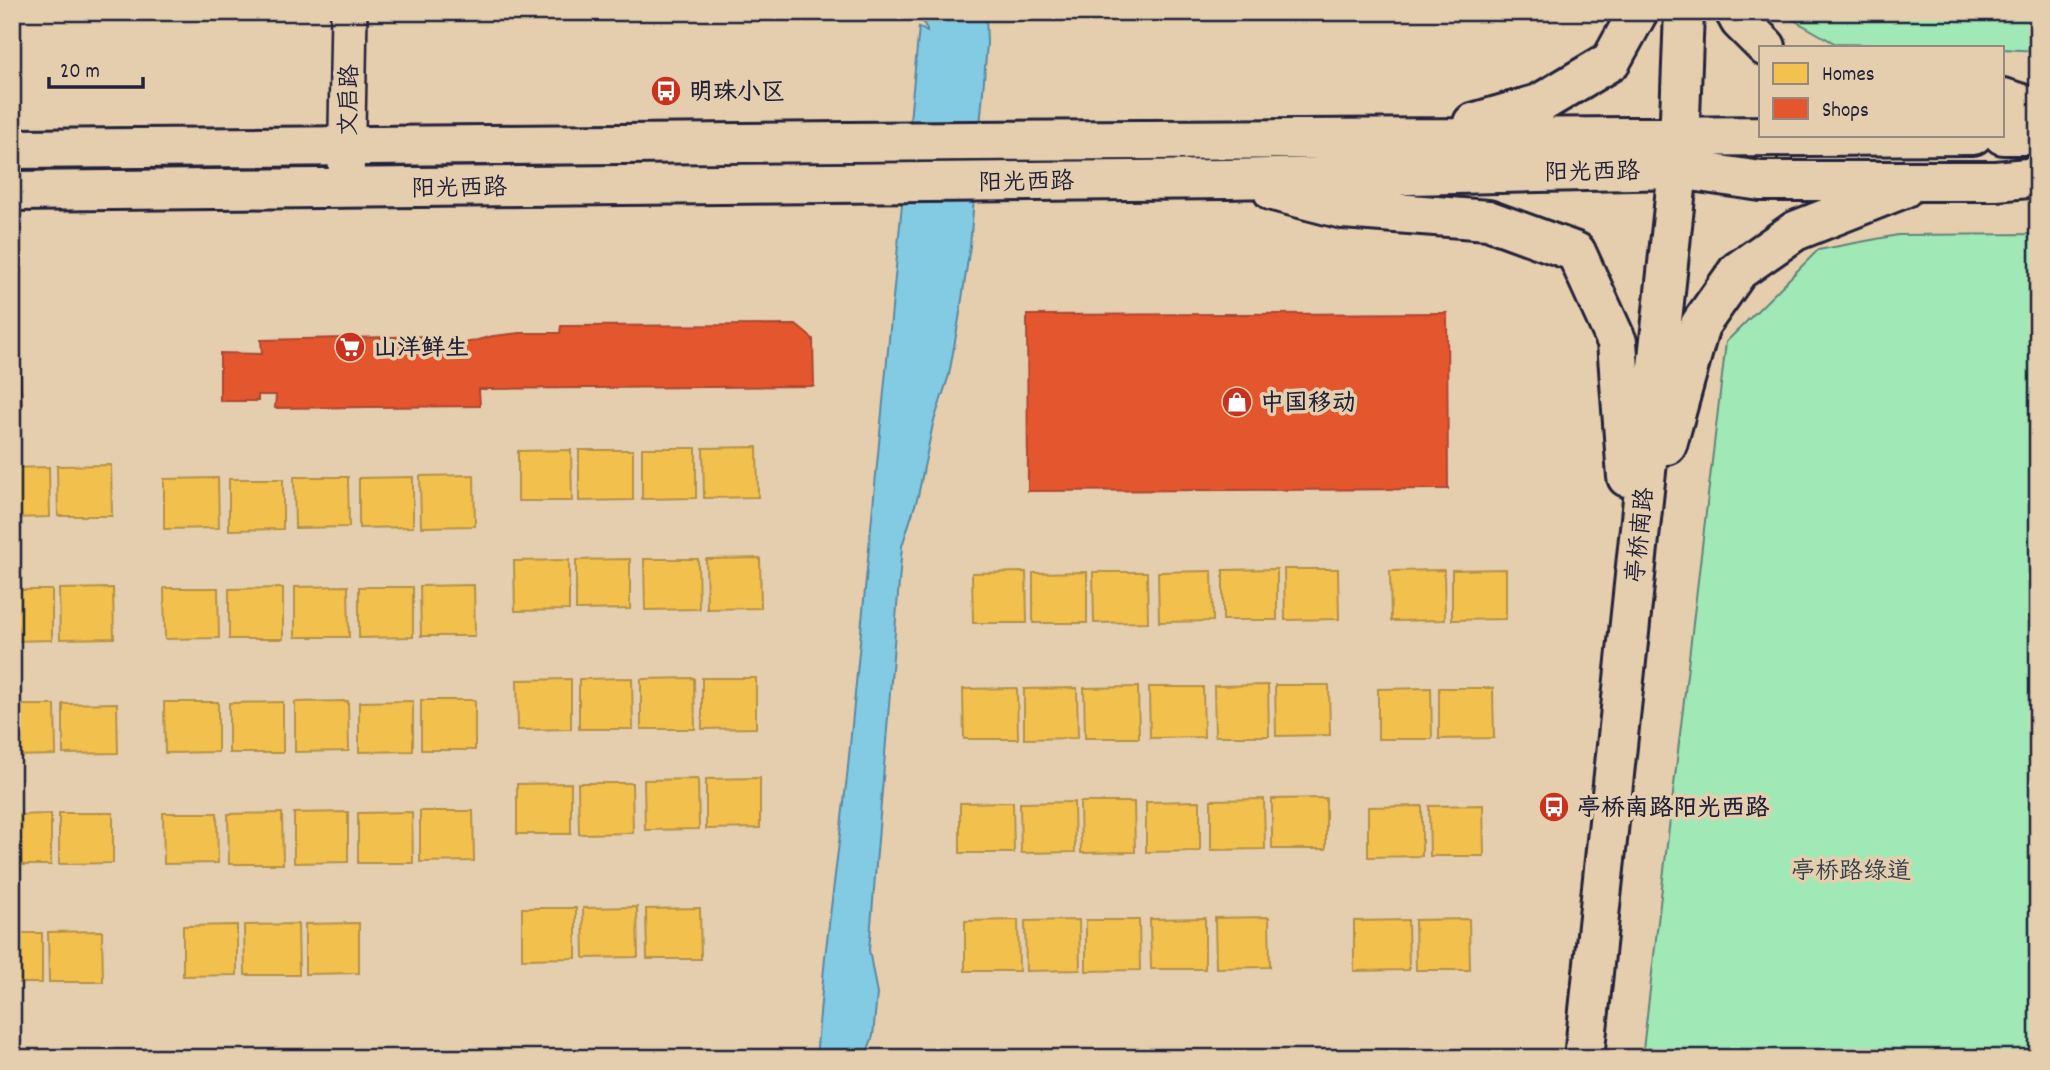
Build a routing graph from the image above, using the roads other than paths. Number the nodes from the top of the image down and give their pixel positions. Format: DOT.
graph roads {
  1 [pos="1638,12"];
  2 [pos="1684,12"];
  3 [pos="1735,12"];
  4 [pos="349,15"];
  5 [pos="1765,46"];
  6 [pos="2004,98"];
  7 [pos="2038,109"];
  8 [pos="2004,135"];
  9 [pos="2038,135"];
  10 [pos="1425,136"];
  11 [pos="1956,136"];
  12 [pos="347,146"];
  13 [pos="12,149"];
  14 [pos="1678,152"];
  15 [pos="2038,177"];
  16 [pos="1227,179"];
  17 [pos="1923,180"];
  18 [pos="346,188"];
  19 [pos="12,191"];
  20 [pos="1635,573"];
  21 [pos="1584,1058"];
  1 -- 10 [label="main road"];
  2 -- 14 [label="main road, 亭桥南路"];
  3 -- 5 [label="main road"];
  4 -- 12 [label="street, 文启路"];
  6 -- 7 [label="main road"];
  8 -- 9 [label="main road"];
  10 -- 12 [label="main road, 阳光西路"];
  10 -- 14 [label="main road, 阳光西路"];
  11 -- 14 [label="main road, 阳光西路"];
  12 -- 13 [label="main road, 阳光西路"];
  12 -- 18 [label="street, 文启路"];
  14 -- 16 [label="main road, 阳光西路"];
  14 -- 17 [label="main road, 阳光西路"];
  14 -- 20 [label="main road, 亭桥南路"];
  15 -- 17 [label="main road, 阳光西路"];
  16 -- 18 [label="main road, 阳光西路"];
  16 -- 20 [label="main road"];
  17 -- 20 [label="main road"];
  18 -- 19 [label="main road, 阳光西路"];
  20 -- 21 [label="main road, 亭桥南路"];
}
